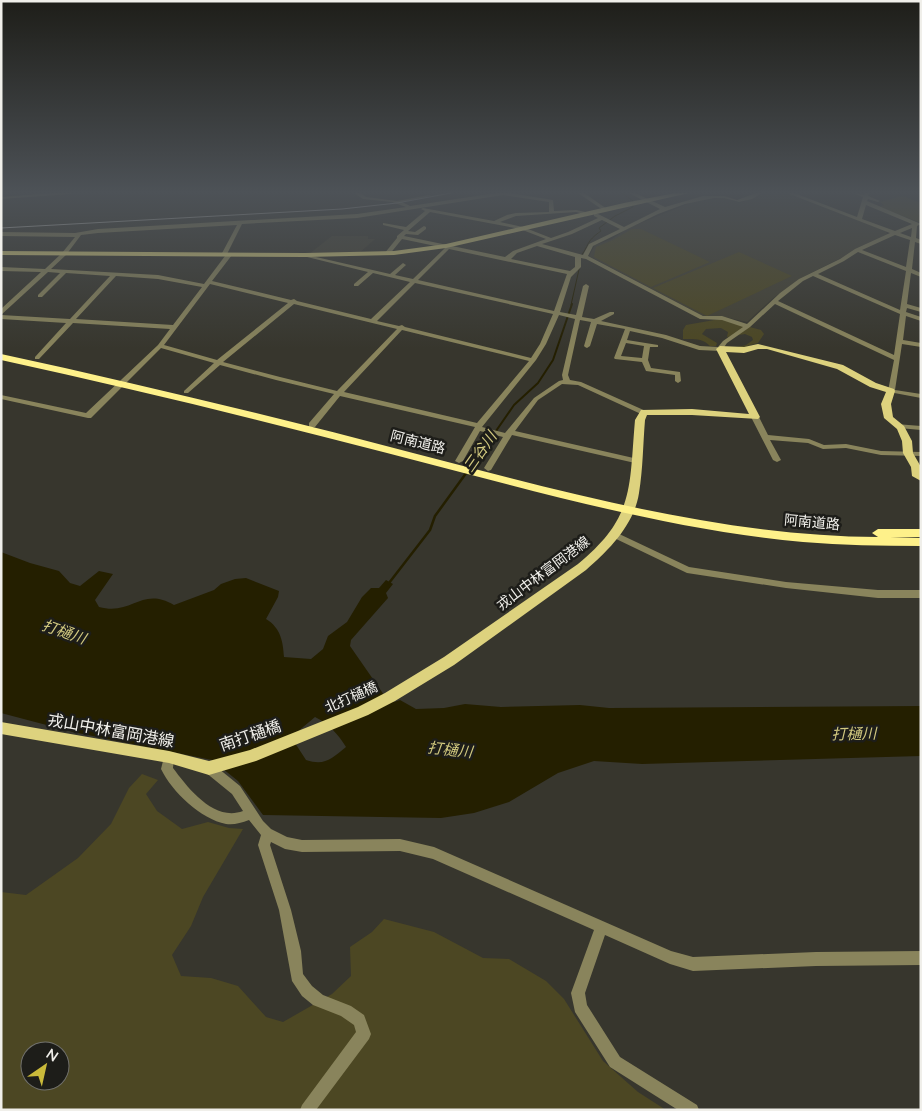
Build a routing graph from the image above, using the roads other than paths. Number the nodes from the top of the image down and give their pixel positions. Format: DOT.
graph roads {
  1 [pos="71,245"];
  2 [pos="231,245"];
  3 [pos="393,245"];
  4 [pos="440,245"];
  5 [pos="451,245"];
  6 [pos="539,245"];
  7 [pos="591,245"];
  8 [pos="869,245"];
  9 [pos="912,245"];
  10 [pos="446,246"];
  11 [pos="857,250"];
  12 [pos="1,253"];
  13 [pos="64,254"];
  14 [pos="387,254"];
  15 [pos="227,255"];
  16 [pos="306,255"];
  17 [pos="581,256"];
  18 [pos="507,259"];
  19 [pos="403,265"];
  20 [pos="1,269"];
  21 [pos="47,270"];
  22 [pos="65,271"];
  23 [pos="909,271"];
  24 [pos="371,272"];
  25 [pos="571,273"];
  26 [pos="115,274"];
  27 [pos="813,274"];
  28 [pos="921,275"];
  29 [pos="391,276"];
  30 [pos="414,281"];
  31 [pos="207,284"];
  32 [pos="356,285"];
  33 [pos="586,286"];
  34 [pos="40,296"];
  35 [pos="294,301"];
  36 [pos="774,301"];
  37 [pos="904,305"];
  38 [pos="921,310"];
  39 [pos="557,312"];
  40 [pos="612,313"];
  41 [pos="903,313"];
  42 [pos="1,315"];
  43 [pos="577,317"];
  44 [pos="921,318"];
  45 [pos="71,321"];
  46 [pos="373,321"];
  47 [pos="595,321"];
  48 [pos="748,326"];
  49 [pos="175,327"];
  50 [pos="402,328"];
  51 [pos="628,329"];
  52 [pos="623,341"];
  53 [pos="898,341"];
  54 [pos="647,344"];
  55 [pos="921,345"];
  56 [pos="160,346"];
  57 [pos="587,346"];
  58 [pos="656,346"];
  59 [pos="720,349"];
  60 [pos="1,352"];
  61 [pos="1,358"];
  62 [pos="37,358"];
  63 [pos="897,359"];
  64 [pos="533,360"];
  65 [pos="645,360"];
  66 [pos="219,362"];
  67 [pos="125,381"];
  68 [pos="678,381"];
  69 [pos="568,382"];
  70 [pos="891,390"];
  71 [pos="186,392"];
  72 [pos="339,393"];
  73 [pos="921,396"];
  74 [pos="1,397"];
  75 [pos="644,412"];
  76 [pos="755,417"];
  77 [pos="312,424"];
  78 [pos="899,426"];
  79 [pos="480,428"];
  80 [pos="921,428"];
  81 [pos="506,434"];
  82 [pos="765,437"];
  83 [pos="908,452"];
  84 [pos="921,454"];
  85 [pos="777,460"];
  86 [pos="635,461"];
  87 [pos="461,464"];
  88 [pos="485,470"];
  89 [pos="921,478"];
  90 [pos="631,506"];
  91 [pos="921,533"];
  92 [pos="615,535"];
  93 [pos="921,542"];
  94 [pos="921,594"];
  95 [pos="390,697"];
  96 [pos="1,728"];
  97 [pos="298,736"];
  98 [pos="169,757"];
  99 [pos="212,767"];
  100 [pos="252,813"];
  101 [pos="267,833"];
  102 [pos="602,927"];
  103 [pos="921,958"];
  104 [pos="307,1110"];
  105 [pos="692,1110"];
  1 -- 13 [label="street"];
  2 -- 15 [label="street"];
  3 -- 14 [label="street"];
  4 -- 10 [label="street"];
  5 -- 10 [label="main road"];
  6 -- 17 [label="street"];
  6 -- 18 [label="street"];
  7 -- 17 [label="street"];
  8 -- 11 [label="street"];
  9 -- 23 [label="street"];
  10 -- 14 [label="main road"];
  10 -- 18 [label="street"];
  10 -- 30 [label="street"];
  11 -- 23 [label="street"];
  11 -- 27 [label="street"];
  12 -- 13 [label="main road"];
  13 -- 15 [label="main road"];
  13 -- 21 [label="street"];
  14 -- 16 [label="main road"];
  15 -- 16 [label="main road"];
  15 -- 31 [label="street"];
  16 -- 24 [label="street"];
  17 -- 25 [label="street"];
  17 -- 48 [label="street"];
  18 -- 25 [label="street"];
  19 -- 29 [label="street"];
  20 -- 21 [label="street"];
  21 -- 22 [label="street"];
  21 -- 42 [label="street"];
  22 -- 26 [label="street"];
  22 -- 34 [label="street"];
  23 -- 28 [label="street"];
  23 -- 37 [label="street"];
  24 -- 29 [label="street"];
  24 -- 32 [label="street"];
  25 -- 39 [label="street"];
  26 -- 31 [label="street"];
  26 -- 45 [label="street"];
  27 -- 36 [label="street"];
  27 -- 41 [label="street"];
  29 -- 30 [label="street"];
  30 -- 39 [label="street"];
  30 -- 46 [label="street"];
  31 -- 35 [label="street"];
  31 -- 49 [label="street"];
  33 -- 43 [label="street"];
  35 -- 46 [label="street"];
  35 -- 66 [label="street"];
  36 -- 48 [label="street"];
  36 -- 63 [label="street"];
  37 -- 38 [label="street"];
  37 -- 41 [label="street"];
  39 -- 43 [label="street"];
  39 -- 64 [label="street"];
  40 -- 47 [label="street"];
  41 -- 44 [label="street"];
  41 -- 53 [label="street"];
  42 -- 45 [label="street"];
  43 -- 47 [label="street"];
  43 -- 69 [label="street"];
  45 -- 49 [label="street"];
  45 -- 62 [label="street"];
  46 -- 50 [label="street"];
  47 -- 51 [label="street"];
  47 -- 57 [label="street"];
  48 -- 59 [label="street"];
  49 -- 56 [label="street"];
  50 -- 64 [label="street"];
  50 -- 72 [label="street"];
  51 -- 52 [label="street"];
  51 -- 59 [label="street"];
  52 -- 54 [label="street"];
  52 -- 65 [label="street"];
  53 -- 55 [label="street"];
  53 -- 63 [label="street"];
  54 -- 58 [label="street"];
  54 -- 65 [label="street"];
  56 -- 66 [label="street"];
  56 -- 67 [label="street"];
  59 -- 70 [label="main road"];
  59 -- 76 [label="main road"];
  60 -- 62 [label="highway, 阿南道路"];
  61 -- 67 [label="highway, 阿南道路"];
  62 -- 67 [label="highway, 阿南道路"];
  63 -- 70 [label="street"];
  64 -- 79 [label="street"];
  65 -- 68 [label="street"];
  66 -- 71 [label="street"];
  66 -- 72 [label="street"];
  67 -- 71 [label="highway, 阿南道路"];
  67 -- 74 [label="street"];
  67 -- 87 [label="highway, 阿南道路"];
  69 -- 75 [label="street"];
  69 -- 81 [label="street"];
  70 -- 73 [label="street"];
  70 -- 78 [label="main road"];
  71 -- 77 [label="highway, 阿南道路"];
  72 -- 77 [label="street"];
  72 -- 79 [label="street"];
  75 -- 76 [label="main road"];
  75 -- 86 [label="main road, 戎山中林富岡港線"];
  76 -- 82 [label="street"];
  77 -- 87 [label="highway, 阿南道路"];
  78 -- 80 [label="street"];
  78 -- 83 [label="main road"];
  79 -- 81 [label="street"];
  79 -- 87 [label="street"];
  81 -- 86 [label="street"];
  81 -- 88 [label="street"];
  82 -- 83 [label="street"];
  82 -- 85 [label="street"];
  83 -- 84 [label="street"];
  83 -- 89 [label="main road"];
  86 -- 90 [label="main road, 戎山中林富岡港線"];
  87 -- 88 [label="highway, 阿南道路"];
  88 -- 90 [label="highway, 阿南道路"];
  90 -- 91 [label="highway, 阿南道路"];
  90 -- 92 [label="main road, 戎山中林富岡港線"];
  90 -- 93 [label="highway, 阿南道路"];
  92 -- 94 [label="street"];
  92 -- 95 [label="main road, 戎山中林富岡港線"];
  95 -- 97 [label="main road, 北打樋橋"];
  96 -- 98 [label="main road, 戎山中林富岡港線"];
  97 -- 99 [label="main road, 南打樋橋"];
  98 -- 99 [label="main road, 戎山中林富岡港線"];
  98 -- 100 [label="street"];
  99 -- 100 [label="street"];
  100 -- 101 [label="street"];
  101 -- 102 [label="street"];
  101 -- 104 [label="street"];
  102 -- 103 [label="street"];
  102 -- 105 [label="street"];
}
